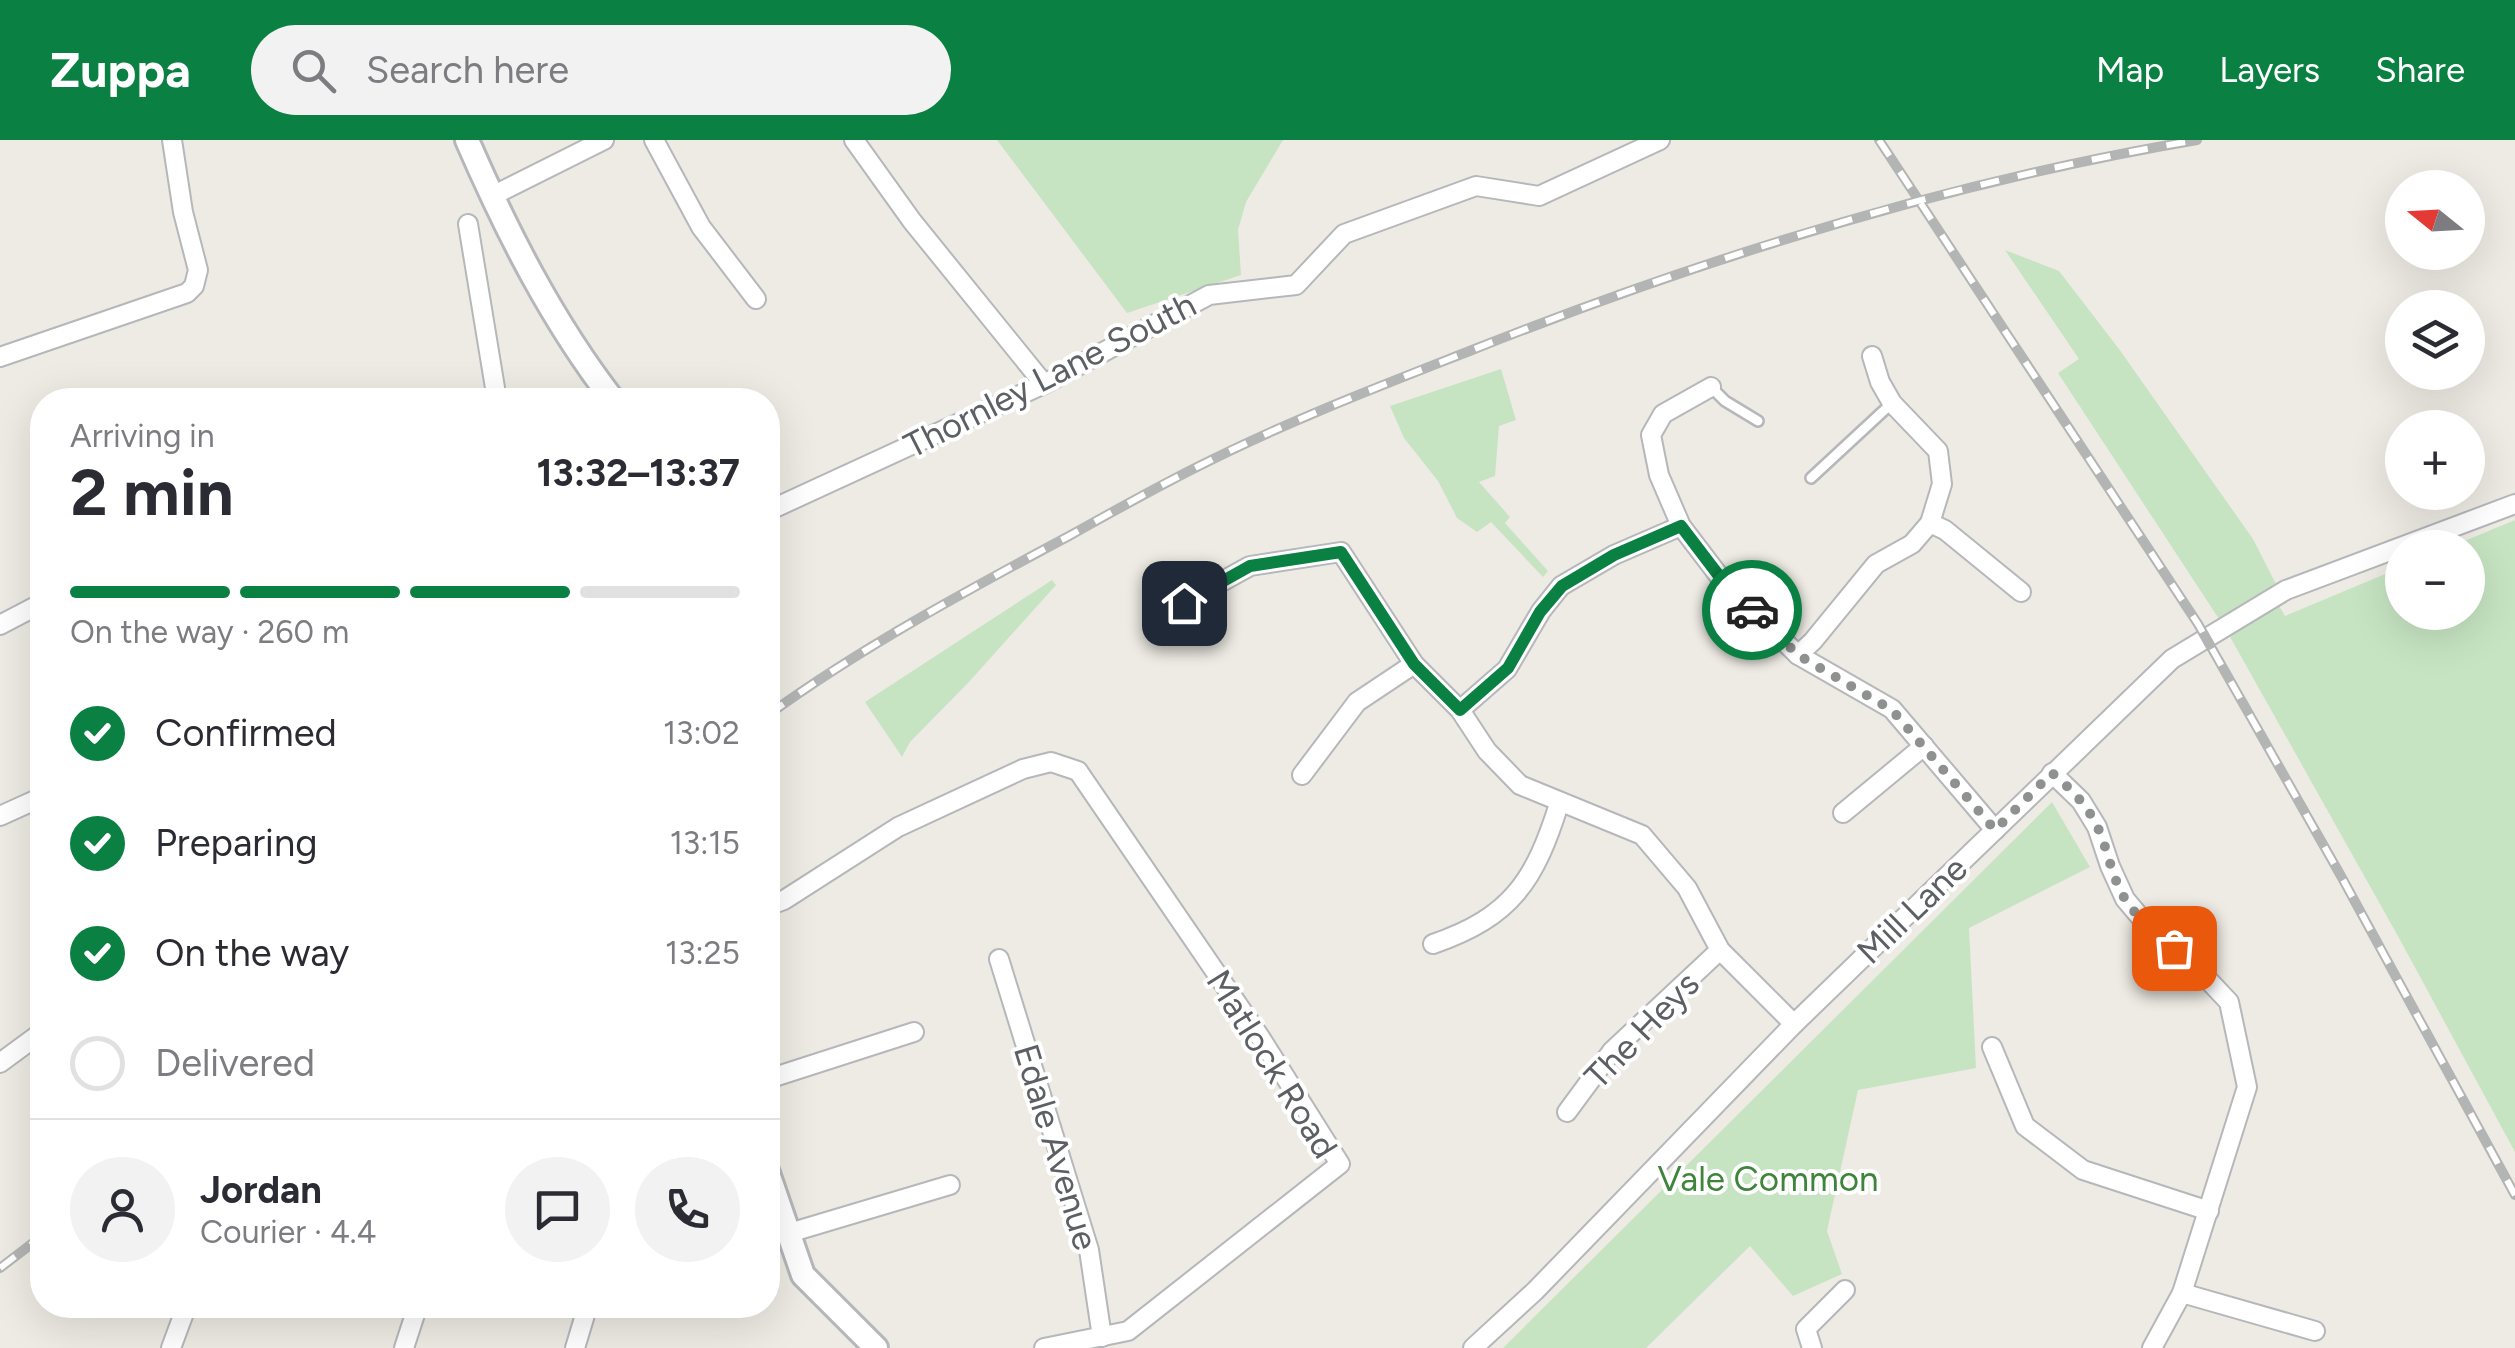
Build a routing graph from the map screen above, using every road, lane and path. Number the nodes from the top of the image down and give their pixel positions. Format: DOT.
graph roads {
  1 [pos="172,140"];
  2 [pos="467,140"];
  3 [pos="604,140"];
  4 [pos="654,140"];
  5 [pos="854,140"];
  6 [pos="1660,140"];
  7 [pos="492,196"];
  8 [pos="468,224"];
  9 [pos="756,299"];
  10 [pos="1872,356"];
  11 [pos="0,357"];
  12 [pos="1044,384"];
  13 [pos="1711,387"];
  14 [pos="495,388"];
  15 [pos="604,388"];
  16 [pos="1892,403"];
  17 [pos="1758,420"];
  18 [pos="1811,478"];
  19 [pos="2515,504"];
  20 [pos="780,506"];
  21 [pos="1930,523"];
  22 [pos="1681,526"];
  23 [pos="2021,592"];
  24 [pos="1184,603"];
  25 [pos="30,609"];
  26 [pos="0,625"];
  27 [pos="1798,655"];
  28 [pos="1414,664"];
  29 [pos="1460,710"];
  30 [pos="1924,746"];
  31 [pos="2052,773"];
  32 [pos="1302,775"];
  33 [pos="30,802"];
  34 [pos="1560,804"];
  35 [pos="1844,813"];
  36 [pos="0,816"];
  37 [pos="1995,830"];
  38 [pos="780,902"];
  39 [pos="1432,944"];
  40 [pos="1720,950"];
  41 [pos="998,960"];
  42 [pos="1794,1024"];
  43 [pos="914,1032"];
  44 [pos="30,1041"];
  45 [pos="1992,1046"];
  46 [pos="0,1063"];
  47 [pos="780,1075"];
  48 [pos="1567,1112"];
  49 [pos="950,1185"];
  50 [pos="780,1207"];
  51 [pos="2209,1210"];
  52 [pos="789,1232"];
  53 [pos="1845,1290"];
  54 [pos="2182,1293"];
  55 [pos="182,1318"];
  56 [pos="414,1318"];
  57 [pos="584,1318"];
  58 [pos="2315,1332"];
  59 [pos="1102,1337"];
  60 [pos="869,1346"];
  61 [pos="170,1348"];
  62 [pos="404,1348"];
  63 [pos="574,1348"];
  64 [pos="1044,1348"];
  65 [pos="1473,1348"];
  66 [pos="1812,1348"];
  67 [pos="2152,1348"];
  1 -- 11 [label="street"];
  2 -- 7 [label="street"];
  3 -- 7 [label="street"];
  4 -- 9 [label="street"];
  5 -- 12 [label="street"];
  6 -- 12 [label="street, Thornley Lane South"];
  7 -- 15 [label="street"];
  8 -- 14 [label="street"];
  10 -- 16 [label="street"];
  12 -- 20 [label="street, Thornley Lane South"];
  13 -- 17 [label="lane"];
  13 -- 22 [label="street"];
  16 -- 18 [label="lane"];
  16 -- 21 [label="street"];
  19 -- 31 [label="street, Mill Lane"];
  21 -- 23 [label="street"];
  21 -- 27 [label="street"];
  22 -- 27 [label="street"];
  22 -- 29 [label="street"];
  24 -- 28 [label="street"];
  25 -- 26 [label="street"];
  27 -- 30 [label="street"];
  28 -- 29 [label="street"];
  28 -- 32 [label="street"];
  29 -- 34 [label="street"];
  30 -- 35 [label="street"];
  30 -- 37 [label="street"];
  31 -- 37 [label="street, Mill Lane"];
  31 -- 51 [label="street"];
  33 -- 36 [label="street"];
  34 -- 39 [label="street"];
  34 -- 40 [label="street"];
  37 -- 42 [label="street, Mill Lane"];
  38 -- 59 [label="street, Matlock Road"];
  40 -- 42 [label="street"];
  40 -- 48 [label="street, The Heys"];
  41 -- 59 [label="street, Edale Avenue"];
  42 -- 65 [label="street, Mill Lane"];
  43 -- 47 [label="street"];
  44 -- 46 [label="street"];
  45 -- 51 [label="street"];
  49 -- 52 [label="street"];
  50 -- 52 [label="street"];
  51 -- 54 [label="street"];
  52 -- 60 [label="street"];
  53 -- 66 [label="street"];
  54 -- 58 [label="street"];
  54 -- 67 [label="street"];
  55 -- 61 [label="street"];
  56 -- 62 [label="street"];
  57 -- 63 [label="street"];
  59 -- 64 [label="street, Matlock Road"];
}
